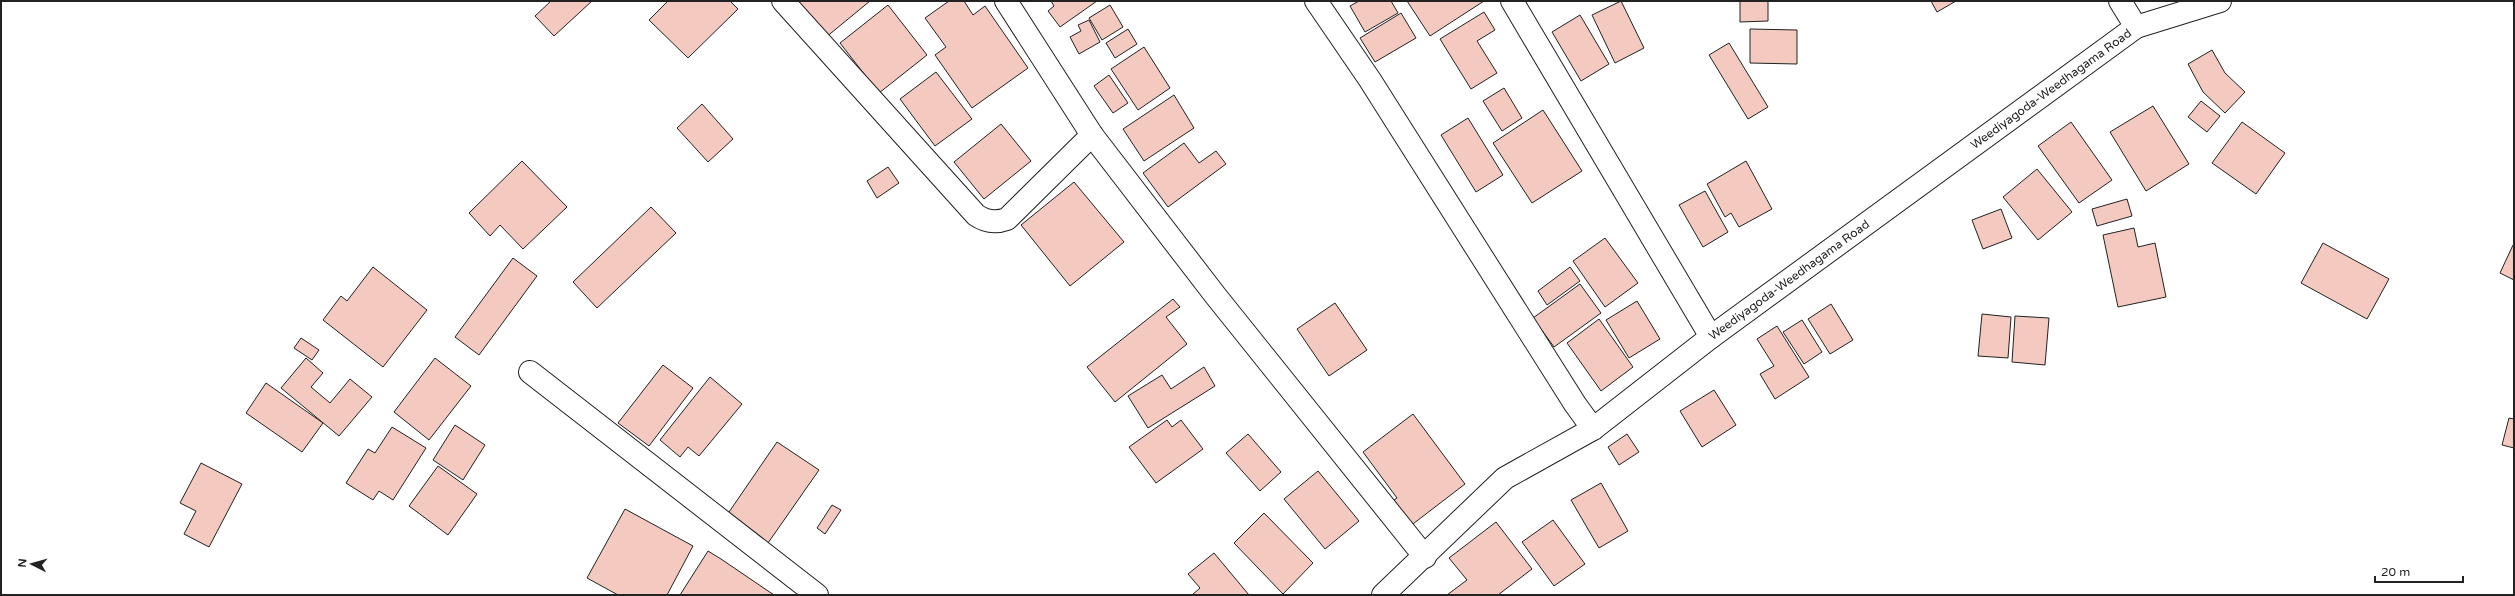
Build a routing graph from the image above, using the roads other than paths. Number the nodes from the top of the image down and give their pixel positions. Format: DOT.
graph roads {
  1 [pos="783,1"];
  2 [pos="1006,1"];
  3 [pos="1316,1"];
  4 [pos="1512,1"];
  5 [pos="2120,1"];
  6 [pos="2220,1"];
  7 [pos="2136,28"];
  8 [pos="1092,135"];
  9 [pos="1711,336"];
  10 [pos="530,372"];
  11 [pos="1593,429"];
  12 [pos="1425,557"];
  13 [pos="817,595"];
  14 [pos="1383,595"];
  1 -- 8 [label="street"];
  2 -- 8 [label="street"];
  3 -- 11 [label="street"];
  4 -- 9 [label="street"];
  5 -- 7 [label="street"];
  6 -- 7 [label="street, Weediyagoda-Weedhagama Road"];
  7 -- 9 [label="street, Weediyagoda-Weedhagama Road"];
  8 -- 12 [label="street"];
  9 -- 11 [label="street, Weediyagoda-Weedhagama Road"];
  10 -- 13 [label="street"];
  11 -- 12 [label="street, Weediyagoda-Weedhagama Road"];
  12 -- 14 [label="street, Weediyagoda-Weedhagama Road"];
}
